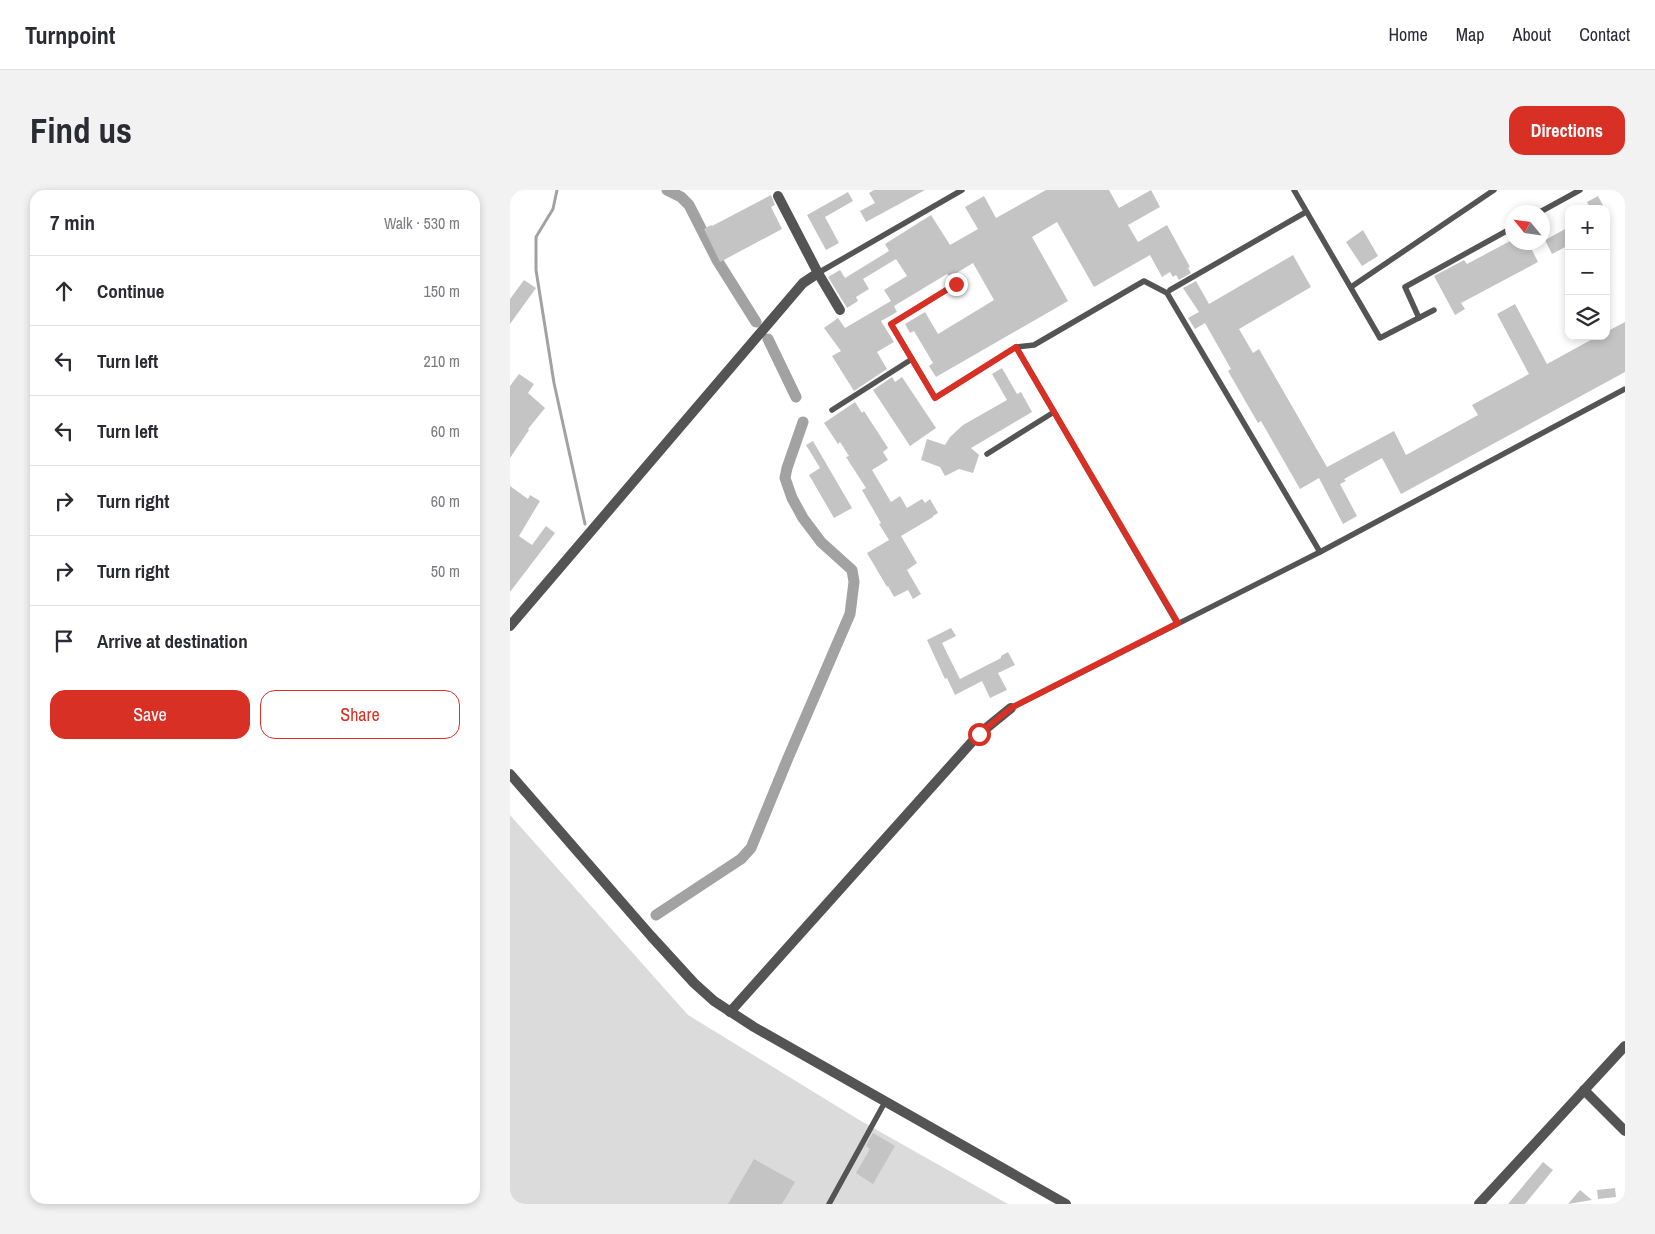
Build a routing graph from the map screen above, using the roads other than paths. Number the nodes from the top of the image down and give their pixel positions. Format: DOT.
graph roads {
  1 [pos="962,190"];
  2 [pos="1294,190"];
  3 [pos="1494,190"];
  4 [pos="1580,190"];
  5 [pos="778,196"];
  6 [pos="1550,206"];
  7 [pos="1306,212"];
  8 [pos="1505,232"];
  9 [pos="818,273"];
  10 [pos="956,284"];
  11 [pos="1350,288"];
  12 [pos="1170,290"];
  13 [pos="840,310"];
  14 [pos="1434,310"];
  15 [pos="1419,318"];
  16 [pos="1016,347"];
  17 [pos="912,359"];
  18 [pos="1625,389"];
  19 [pos="832,410"];
  20 [pos="1054,412"];
  21 [pos="987,454"];
  22 [pos="1320,552"];
  23 [pos="1178,623"];
  24 [pos="510,626"];
  25 [pos="1011,708"];
  26 [pos="510,774"];
  27 [pos="730,1012"];
  28 [pos="1625,1046"];
  29 [pos="1584,1090"];
  30 [pos="885,1102"];
  31 [pos="1625,1131"];
  32 [pos="829,1204"];
  33 [pos="1066,1204"];
  34 [pos="1479,1204"];
  1 -- 9 [label="lane"];
  2 -- 7 [label="lane"];
  3 -- 11 [label="lane"];
  4 -- 6 [label="lane"];
  5 -- 9 [label="street"];
  7 -- 11 [label="lane"];
  7 -- 12 [label="lane"];
  8 -- 15 [label="lane"];
  9 -- 13 [label="street"];
  9 -- 24 [label="street"];
  10 -- 17 [label="lane"];
  11 -- 15 [label="lane"];
  14 -- 15 [label="lane"];
  16 -- 17 [label="lane"];
  16 -- 20 [label="lane"];
  16 -- 22 [label="lane"];
  17 -- 19 [label="lane"];
  18 -- 22 [label="lane"];
  20 -- 21 [label="lane"];
  20 -- 23 [label="lane"];
  22 -- 23 [label="lane"];
  23 -- 25 [label="lane"];
  25 -- 27 [label="street"];
  26 -- 27 [label="street"];
  27 -- 30 [label="street"];
  28 -- 29 [label="street"];
  29 -- 31 [label="street"];
  29 -- 34 [label="street"];
  30 -- 32 [label="lane"];
  30 -- 33 [label="street"];
}
